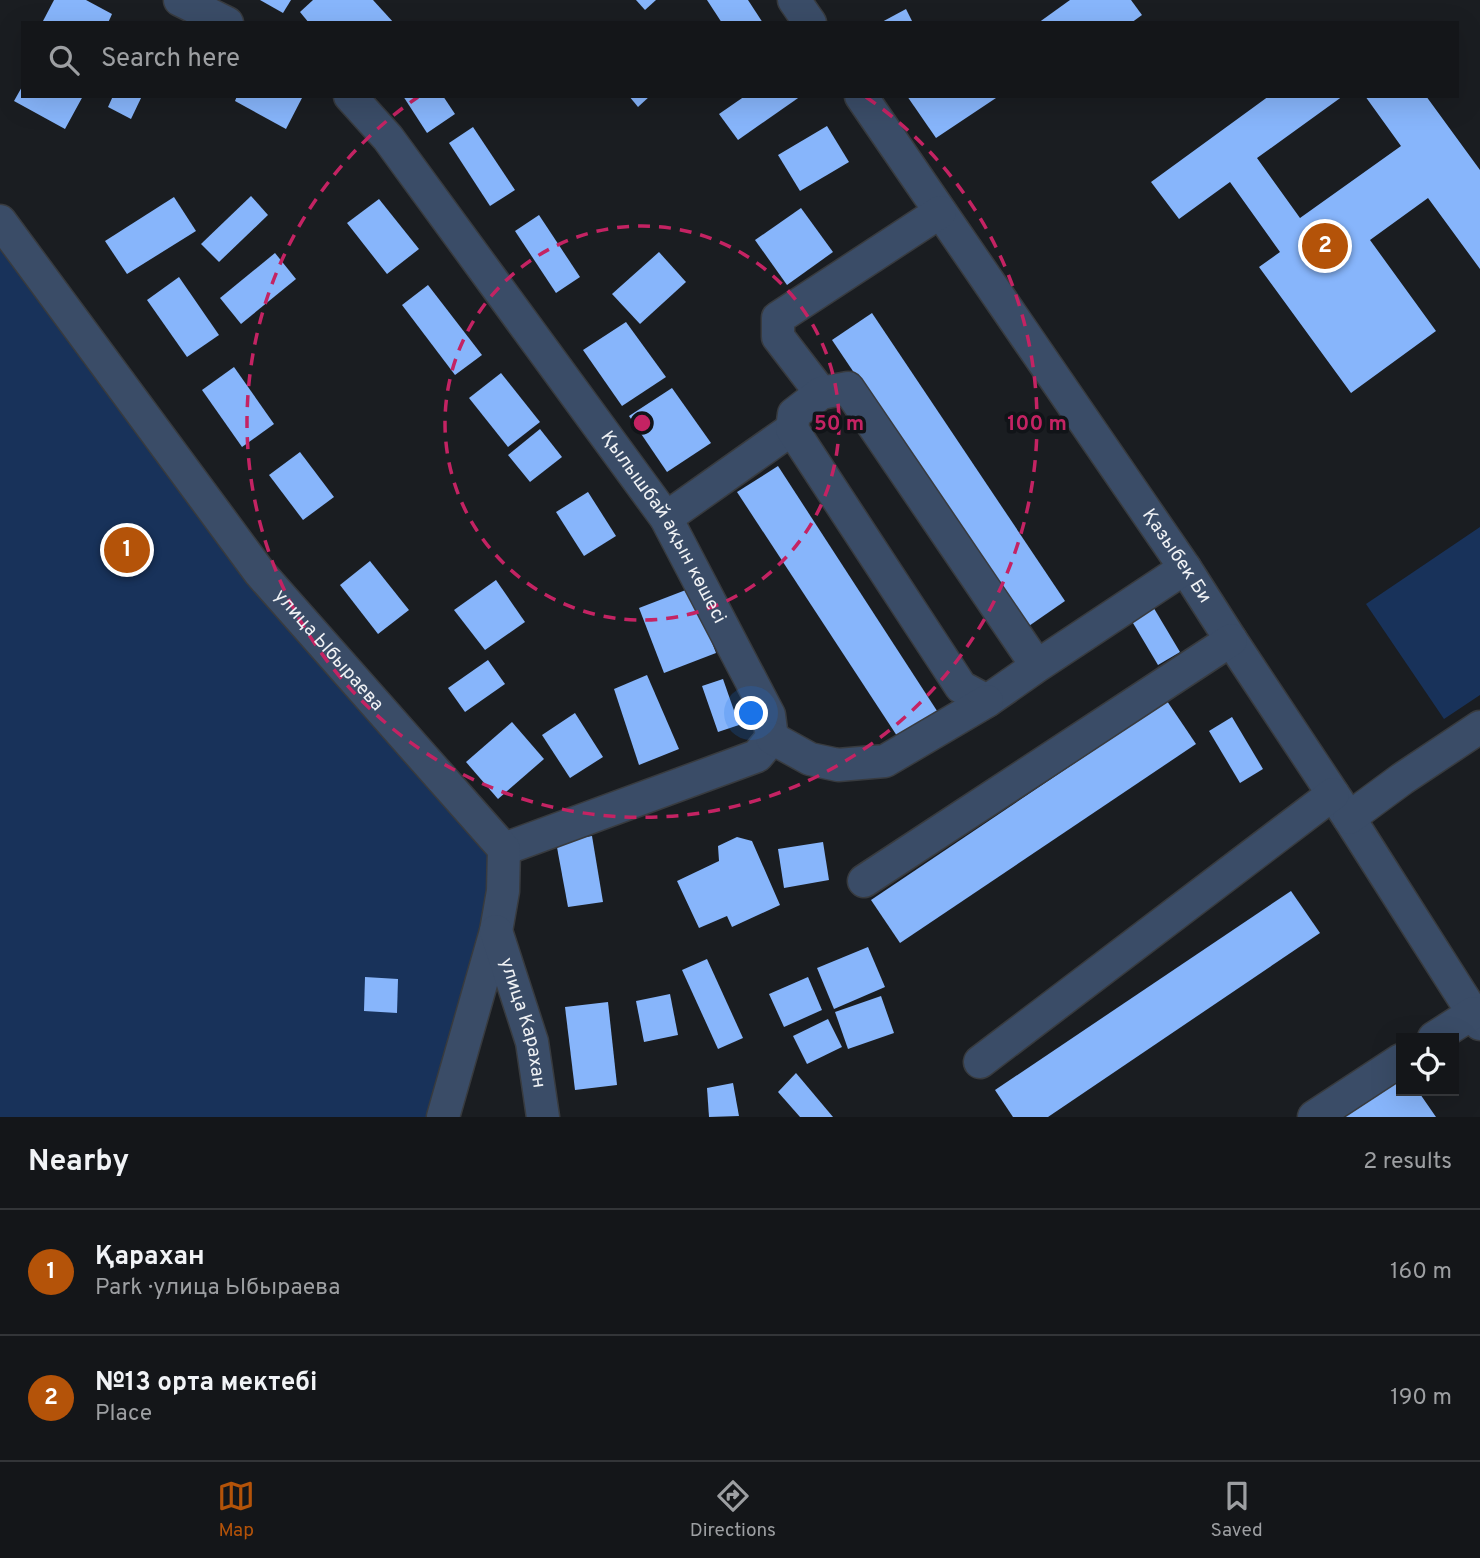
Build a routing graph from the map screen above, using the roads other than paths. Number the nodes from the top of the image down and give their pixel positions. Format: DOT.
graph roads {
  1 [pos="180,0"];
  2 [pos="794,0"];
  3 [pos="223,21"];
  4 [pos="809,21"];
  5 [pos="352,98"];
  6 [pos="862,98"];
  7 [pos="940,212"];
  8 [pos="0,221"];
  9 [pos="821,393"];
  10 [pos="792,429"];
  11 [pos="666,518"];
  12 [pos="1185,568"];
  13 [pos="1231,640"];
  14 [pos="1037,666"];
  15 [pos="988,701"];
  16 [pos="1480,727"];
  17 [pos="772,738"];
  18 [pos="1341,806"];
  19 [pos="504,849"];
  20 [pos="864,881"];
  21 [pos="496,931"];
  22 [pos="1476,1019"];
  23 [pos="1445,1033"];
  24 [pos="980,1062"];
  25 [pos="1396,1063"];
  26 [pos="443,1117"];
  27 [pos="543,1117"];
  28 [pos="1314,1117"];
  1 -- 3 [label="street"];
  2 -- 4 [label="street"];
  5 -- 11 [label="street, Қылышбай ақын көшесі"];
  6 -- 7 [label="street, Қазыбек Би"];
  7 -- 9 [label="street"];
  7 -- 12 [label="street, Қазыбек Би"];
  8 -- 19 [label="street, улица Ыбыраева"];
  9 -- 10 [label="street"];
  9 -- 14 [label="street"];
  10 -- 11 [label="street"];
  10 -- 15 [label="street"];
  11 -- 17 [label="street, Қылышбай ақын көшесі"];
  12 -- 13 [label="street, Қазыбек Би"];
  12 -- 14 [label="street"];
  13 -- 18 [label="street, Қазыбек Би"];
  13 -- 20 [label="street"];
  14 -- 15 [label="street"];
  15 -- 17 [label="street"];
  16 -- 18 [label="street"];
  17 -- 19 [label="street"];
  18 -- 22 [label="street, Қазыбек Би"];
  18 -- 24 [label="street"];
  19 -- 21 [label="street"];
  21 -- 26 [label="street"];
  21 -- 27 [label="street, улица Карахан"];
  22 -- 23 [label="street"];
  25 -- 28 [label="street"];
}
